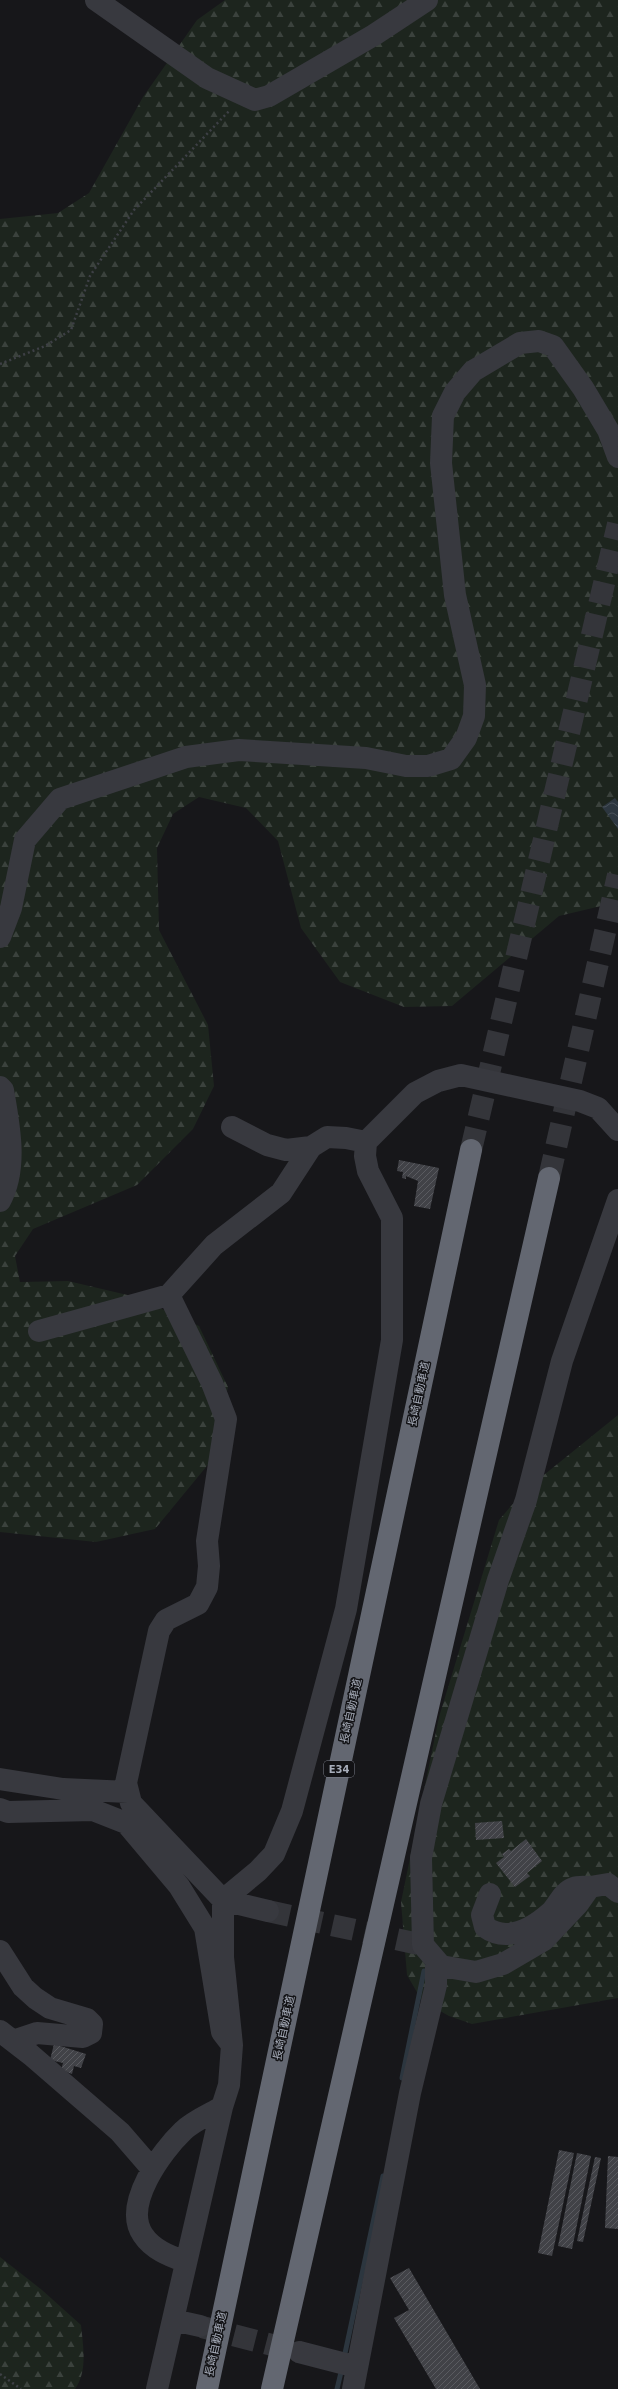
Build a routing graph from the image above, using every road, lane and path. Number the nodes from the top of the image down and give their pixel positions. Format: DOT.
graph roads {
  1 [pos="96,0"];
  2 [pos="427,0"];
  3 [pos="243,96"];
  4 [pos="0,364"];
  5 [pos="618,457"];
  6 [pos="0,937"];
  7 [pos="0,1087"];
  8 [pos="232,1127"];
  9 [pos="618,1130"];
  10 [pos="366,1142"];
  11 [pos="311,1147"];
  12 [pos="471,1150"];
  13 [pos="549,1178"];
  14 [pos="618,1200"];
  15 [pos="0,1201"];
  16 [pos="169,1295"];
  17 [pos="39,1330"];
  18 [pos="0,1779"];
  19 [pos="128,1792"];
  20 [pos="0,1810"];
  21 [pos="590,1886"];
  22 [pos="618,1892"];
  23 [pos="490,1894"];
  24 [pos="222,1900"];
  25 [pos="268,1911"];
  26 [pos="0,1951"];
  27 [pos="436,1960"];
  28 [pos="6,2036"];
  29 [pos="232,2045"];
  30 [pos="222,2107"];
  31 [pos="152,2169"];
  32 [pos="186,2262"];
  33 [pos="173,2320"];
  34 [pos="200,2326"];
  35 [pos="299,2352"];
  36 [pos="356,2366"];
  37 [pos="0,2374"];
  38 [pos="21,2389"];
  39 [pos="157,2389"];
  40 [pos="206,2389"];
  41 [pos="272,2389"];
  42 [pos="353,2389"];
  1 -- 3 [label="street"];
  2 -- 3 [label="street"];
  3 -- 4 [label="path"];
  5 -- 6 [label="street"];
  7 -- 15 [label="street"];
  8 -- 11 [label="street"];
  9 -- 10 [label="street"];
  10 -- 11 [label="street"];
  10 -- 24 [label="street"];
  11 -- 16 [label="street"];
  12 -- 40 [label="highway, 長崎自動車道 / E34"];
  13 -- 41 [label="highway"];
  14 -- 27 [label="street"];
  16 -- 17 [label="street"];
  16 -- 19 [label="street"];
  18 -- 19 [label="street"];
  19 -- 24 [label="street"];
  20 -- 29 [label="street"];
  21 -- 22 [label="street"];
  21 -- 23 [label="street"];
  21 -- 27 [label="street"];
  24 -- 25 [label="street"];
  24 -- 29 [label="street"];
  26 -- 28 [label="street"];
  27 -- 36 [label="street"];
  28 -- 31 [label="street"];
  29 -- 30 [label="street"];
  30 -- 31 [label="street"];
  30 -- 32 [label="street"];
  31 -- 32 [label="street"];
  32 -- 33 [label="street"];
  33 -- 34 [label="street"];
  33 -- 39 [label="street"];
  35 -- 36 [label="street"];
  36 -- 42 [label="street"];
  37 -- 38 [label="path"];
}
